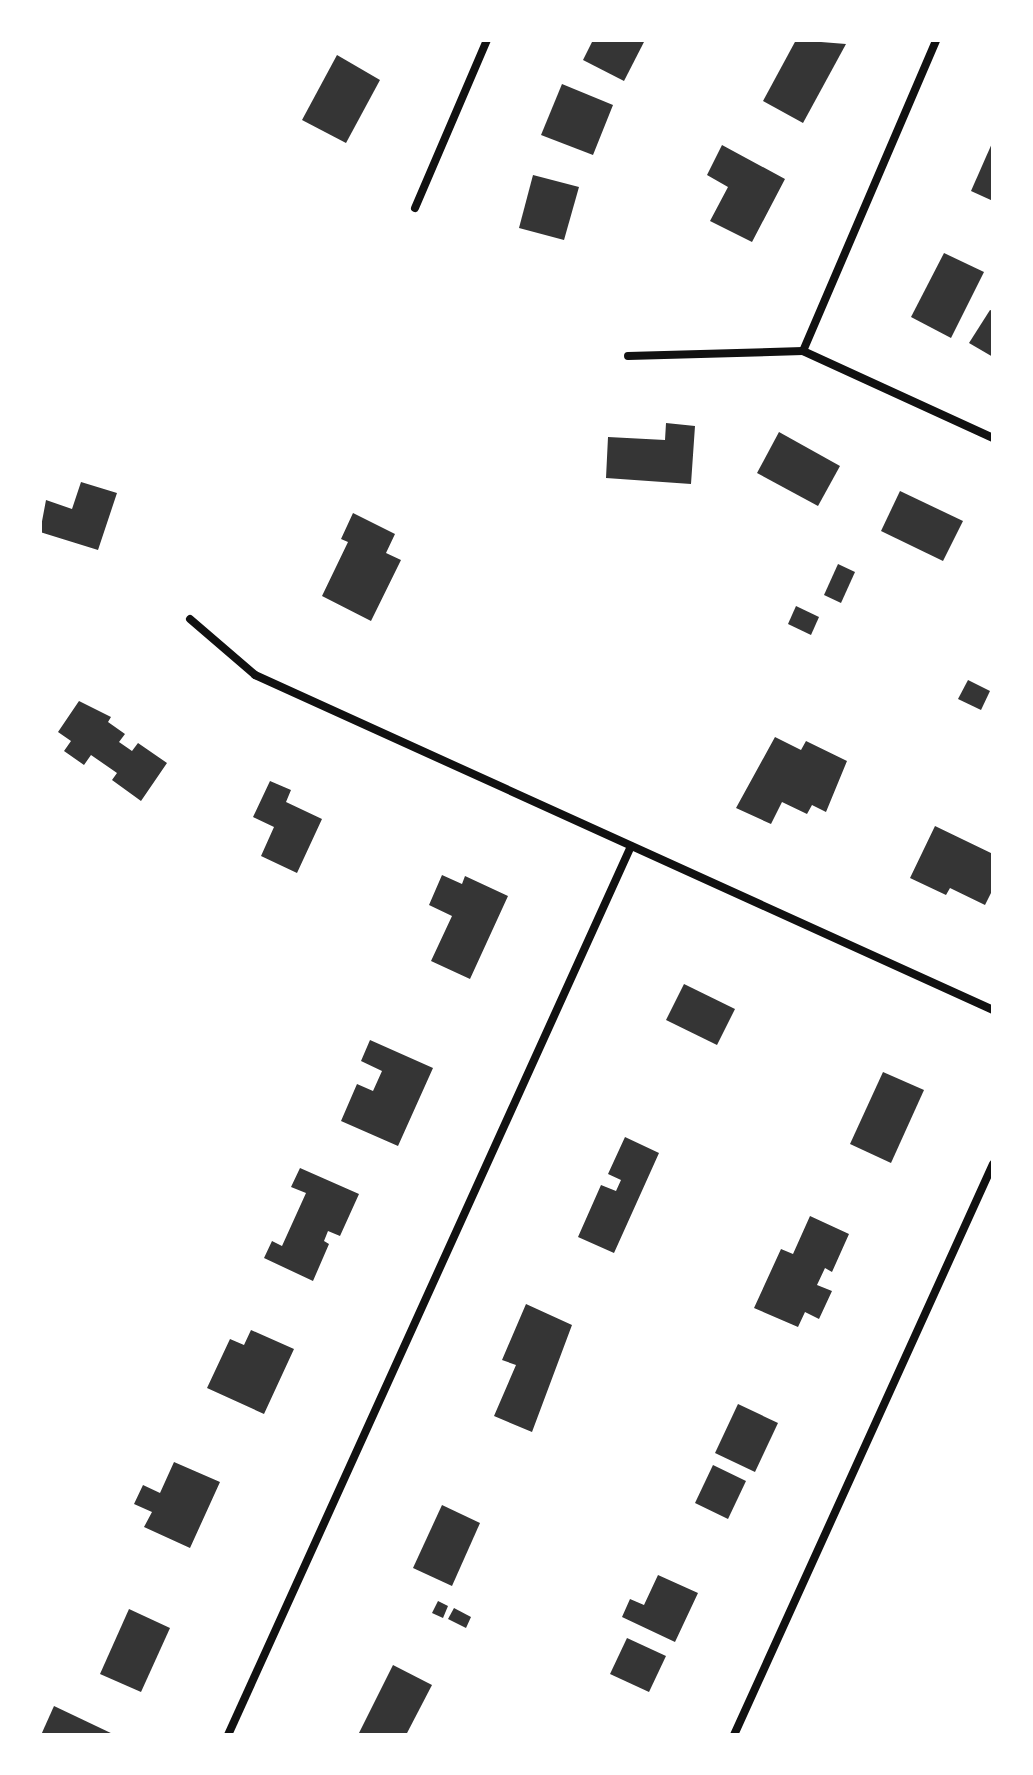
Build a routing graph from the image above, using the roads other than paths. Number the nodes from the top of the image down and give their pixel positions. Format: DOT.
graph roads {
  1 [pos="487,40"];
  2 [pos="936,40"];
  3 [pos="415,208"];
  4 [pos="803,351"];
  5 [pos="628,356"];
  6 [pos="993,438"];
  7 [pos="190,619"];
  8 [pos="631,846"];
  9 [pos="993,1010"];
  10 [pos="993,1164"];
  11 [pos="228,1735"];
  12 [pos="734,1735"];
  1 -- 3 [label="street"];
  2 -- 4 [label="street"];
  4 -- 5 [label="street"];
  4 -- 6 [label="street"];
  7 -- 8 [label="street"];
  8 -- 9 [label="street"];
  8 -- 11 [label="street"];
  10 -- 12 [label="street"];
}
